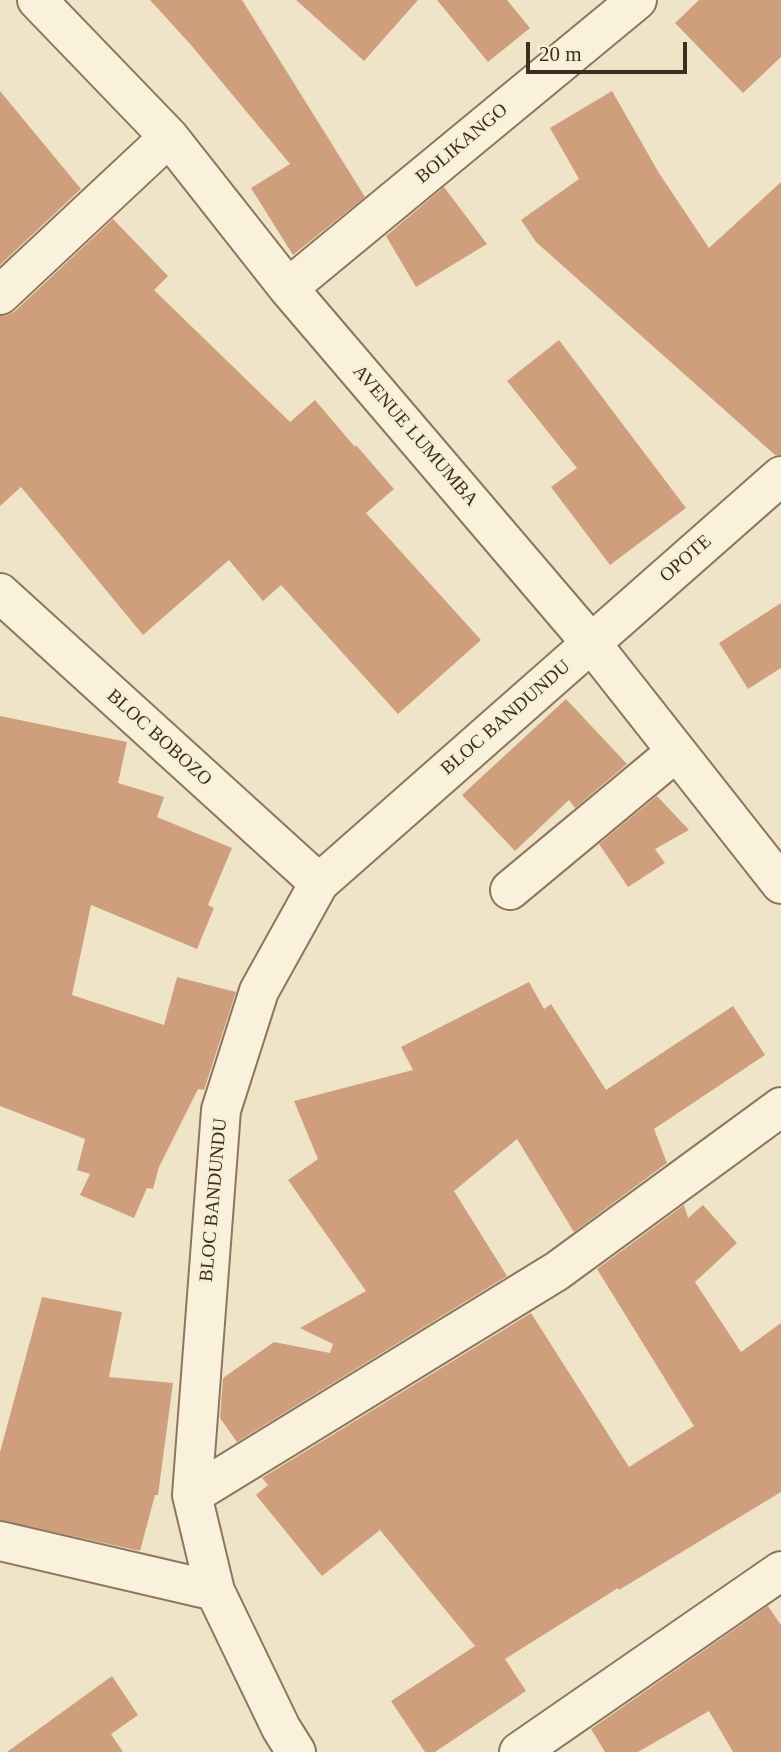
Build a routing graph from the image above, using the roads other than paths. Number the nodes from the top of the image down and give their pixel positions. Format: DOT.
graph roads {
  1 [pos="37,0"];
  2 [pos="637,0"];
  3 [pos="169,136"];
  4 [pos="288,288"];
  5 [pos="0,295"];
  6 [pos="781,476"];
  7 [pos="0,593"];
  8 [pos="591,643"];
  9 [pos="676,752"];
  10 [pos="319,883"];
  11 [pos="781,884"];
  12 [pos="510,890"];
  13 [pos="781,1107"];
  14 [pos="192,1495"];
  15 [pos="0,1541"];
  16 [pos="781,1571"];
  17 [pos="215,1591"];
  18 [pos="296,1752"];
  19 [pos="519,1752"];
  1 -- 3 [label="street, AVENUE LUMUMBA"];
  2 -- 4 [label="street, BOLIKANGO"];
  3 -- 4 [label="street, AVENUE LUMUMBA"];
  3 -- 5 [label="street"];
  4 -- 8 [label="street, AVENUE LUMUMBA"];
  6 -- 8 [label="street, OPOTE"];
  7 -- 10 [label="street, BLOC BOBOZO"];
  8 -- 9 [label="street, AVENUE LUMUMBA"];
  8 -- 10 [label="street, BLOC BANDUNDU"];
  9 -- 11 [label="street, AVENUE LUMUMBA"];
  9 -- 12 [label="street"];
  10 -- 14 [label="street, BLOC BANDUNDU"];
  13 -- 14 [label="street"];
  14 -- 17 [label="street, BLOC BANDUNDU"];
  15 -- 17 [label="street"];
  16 -- 19 [label="street"];
  17 -- 18 [label="street, BLOC BANDUNDU"];
}
